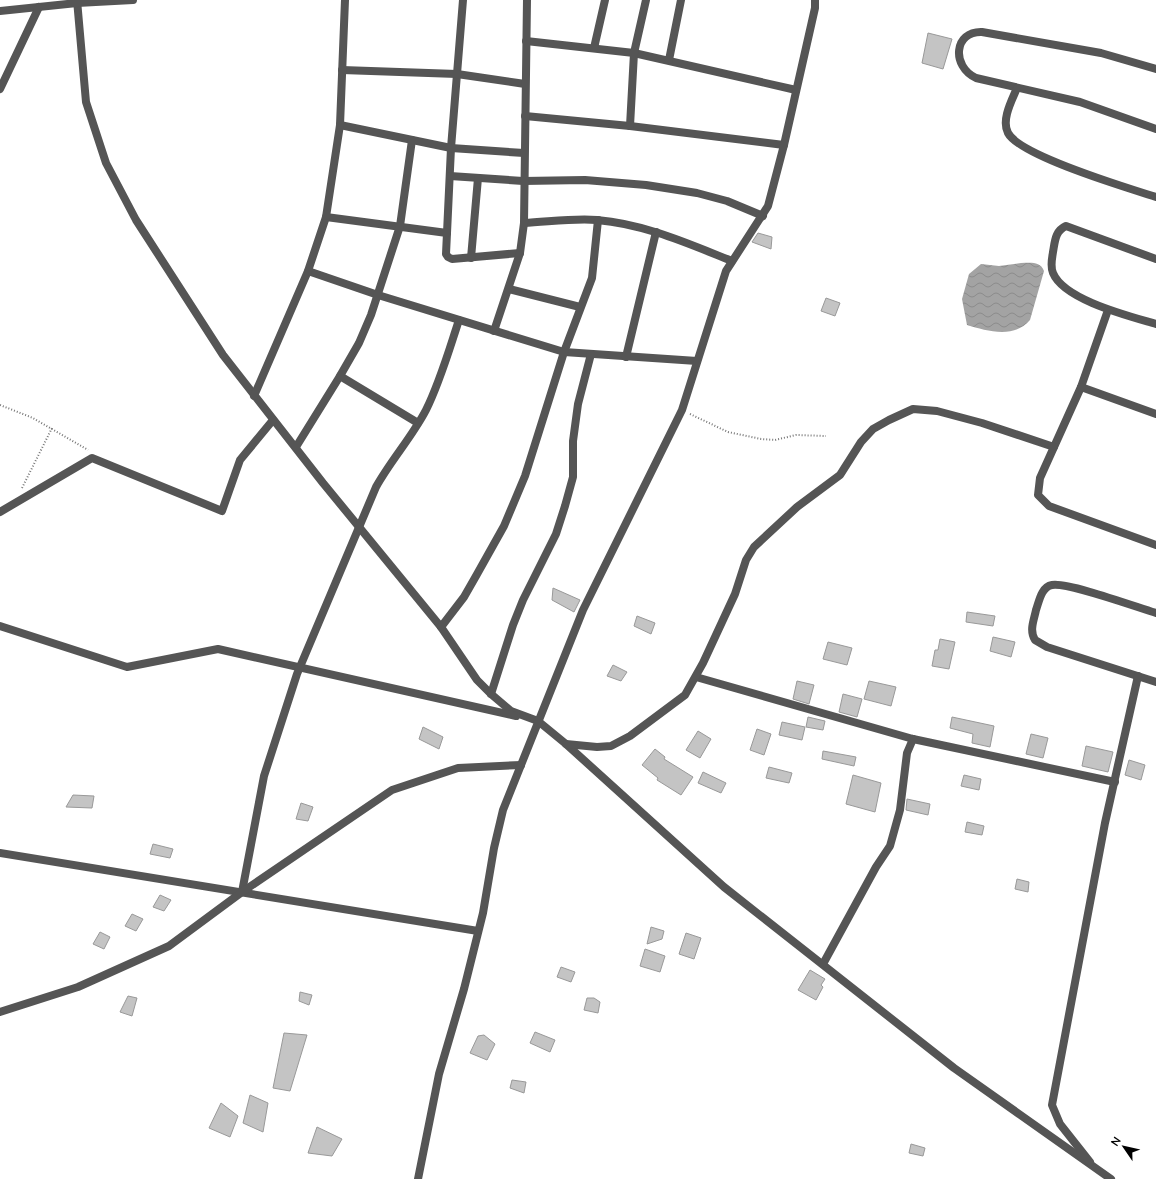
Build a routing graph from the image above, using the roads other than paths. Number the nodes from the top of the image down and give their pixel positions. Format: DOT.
graph roads {
  1 [pos="133,0"];
  2 [pos="345,0"];
  3 [pos="463,0"];
  4 [pos="526,0"];
  5 [pos="605,0"];
  6 [pos="646,0"];
  7 [pos="681,0"];
  8 [pos="815,0"];
  9 [pos="77,1"];
  10 [pos="39,7"];
  11 [pos="0,11"];
  12 [pos="526,41"];
  13 [pos="594,48"];
  14 [pos="634,53"];
  15 [pos="668,60"];
  16 [pos="1156,69"];
  17 [pos="342,70"];
  18 [pos="457,74"];
  19 [pos="525,84"];
  20 [pos="1016,88"];
  21 [pos="0,89"];
  22 [pos="796,90"];
  23 [pos="525,116"];
  24 [pos="340,125"];
  25 [pos="630,126"];
  26 [pos="1156,129"];
  27 [pos="412,140"];
  28 [pos="784,145"];
  29 [pos="451,148"];
  30 [pos="524,153"];
  31 [pos="450,176"];
  32 [pos="478,178"];
  33 [pos="523,181"];
  34 [pos="1156,197"];
  35 [pos="763,216"];
  36 [pos="326,217"];
  37 [pos="598,220"];
  38 [pos="524,223"];
  39 [pos="400,226"];
  40 [pos="656,232"];
  41 [pos="447,233"];
  42 [pos="520,253"];
  43 [pos="471,258"];
  44 [pos="1156,259"];
  45 [pos="732,261"];
  46 [pos="308,271"];
  47 [pos="509,289"];
  48 [pos="378,295"];
  49 [pos="580,307"];
  50 [pos="1108,310"];
  51 [pos="459,320"];
  52 [pos="1156,324"];
  53 [pos="494,331"];
  54 [pos="564,352"];
  55 [pos="591,354"];
  56 [pos="626,357"];
  57 [pos="697,361"];
  58 [pos="340,376"];
  59 [pos="1082,387"];
  60 [pos="254,396"];
  61 [pos="1156,414"];
  62 [pos="273,420"];
  63 [pos="418,423"];
  64 [pos="296,447"];
  65 [pos="1054,447"];
  66 [pos="0,512"];
  67 [pos="358,526"];
  68 [pos="1156,545"];
  69 [pos="1156,613"];
  70 [pos="0,626"];
  71 [pos="442,626"];
  72 [pos="300,668"];
  73 [pos="1138,676"];
  74 [pos="696,677"];
  75 [pos="1156,682"];
  76 [pos="491,694"];
  77 [pos="538,721"];
  78 [pos="913,739"];
  79 [pos="566,744"];
  80 [pos="521,765"];
  81 [pos="1115,782"];
  82 [pos="0,853"];
  83 [pos="242,892"];
  84 [pos="478,931"];
  85 [pos="823,964"];
  86 [pos="0,1012"];
  87 [pos="1095,1168"];
  88 [pos="418,1179"];
  89 [pos="1111,1179"];
  1 -- 9 [label="street"];
  2 -- 17 [label="street"];
  3 -- 18 [label="street"];
  4 -- 12 [label="street"];
  5 -- 13 [label="street"];
  6 -- 14 [label="street"];
  7 -- 15 [label="street"];
  8 -- 22 [label="street"];
  9 -- 10 [label="street"];
  9 -- 60 [label="street"];
  10 -- 11 [label="street"];
  10 -- 21 [label="street"];
  12 -- 13 [label="street"];
  12 -- 19 [label="street"];
  13 -- 14 [label="street"];
  14 -- 15 [label="street"];
  14 -- 25 [label="street"];
  15 -- 22 [label="street"];
  16 -- 20 [label="street"];
  17 -- 18 [label="street"];
  17 -- 24 [label="street"];
  18 -- 19 [label="street"];
  18 -- 29 [label="street"];
  19 -- 23 [label="street"];
  20 -- 26 [label="street"];
  20 -- 34 [label="street"];
  22 -- 28 [label="street"];
  23 -- 25 [label="street"];
  23 -- 30 [label="street"];
  24 -- 27 [label="street"];
  24 -- 36 [label="street"];
  25 -- 28 [label="street"];
  27 -- 29 [label="street"];
  27 -- 39 [label="street"];
  28 -- 35 [label="street"];
  29 -- 30 [label="street"];
  29 -- 31 [label="street"];
  30 -- 33 [label="street"];
  31 -- 32 [label="street"];
  31 -- 41 [label="street"];
  32 -- 33 [label="street"];
  32 -- 43 [label="street"];
  33 -- 35 [label="street"];
  33 -- 38 [label="street"];
  35 -- 45 [label="street"];
  36 -- 39 [label="street"];
  36 -- 46 [label="street"];
  37 -- 38 [label="street"];
  37 -- 40 [label="street"];
  37 -- 49 [label="street"];
  38 -- 42 [label="street"];
  39 -- 41 [label="street"];
  39 -- 48 [label="street"];
  40 -- 45 [label="street"];
  40 -- 56 [label="street"];
  41 -- 43 [label="street"];
  42 -- 43 [label="street"];
  42 -- 47 [label="street"];
  44 -- 50 [label="street"];
  45 -- 57 [label="street"];
  46 -- 48 [label="street"];
  46 -- 60 [label="street"];
  47 -- 49 [label="street"];
  47 -- 53 [label="street"];
  48 -- 51 [label="street"];
  48 -- 58 [label="street"];
  49 -- 54 [label="street"];
  50 -- 52 [label="street"];
  50 -- 59 [label="street"];
  51 -- 53 [label="street"];
  51 -- 63 [label="street"];
  53 -- 54 [label="street"];
  54 -- 55 [label="street"];
  54 -- 71 [label="street"];
  55 -- 56 [label="street"];
  55 -- 76 [label="street"];
  56 -- 57 [label="street"];
  57 -- 77 [label="street"];
  58 -- 63 [label="street"];
  58 -- 64 [label="street"];
  59 -- 61 [label="street"];
  59 -- 65 [label="street"];
  60 -- 62 [label="street"];
  62 -- 64 [label="street"];
  62 -- 66 [label="street"];
  63 -- 67 [label="street"];
  64 -- 67 [label="street"];
  65 -- 68 [label="street"];
  65 -- 74 [label="street"];
  67 -- 71 [label="street"];
  67 -- 72 [label="street"];
  69 -- 73 [label="street"];
  70 -- 72 [label="street"];
  71 -- 76 [label="street"];
  72 -- 77 [label="street"];
  72 -- 83 [label="street"];
  73 -- 75 [label="street"];
  73 -- 81 [label="street"];
  74 -- 78 [label="street"];
  74 -- 79 [label="street"];
  76 -- 77 [label="street"];
  77 -- 79 [label="street"];
  77 -- 80 [label="street"];
  78 -- 81 [label="street"];
  78 -- 85 [label="street"];
  79 -- 85 [label="street"];
  80 -- 83 [label="street"];
  80 -- 84 [label="street"];
  81 -- 87 [label="street"];
  82 -- 83 [label="street"];
  83 -- 84 [label="street"];
  83 -- 86 [label="street"];
  84 -- 88 [label="street"];
  85 -- 87 [label="street"];
  87 -- 89 [label="street"];
}
